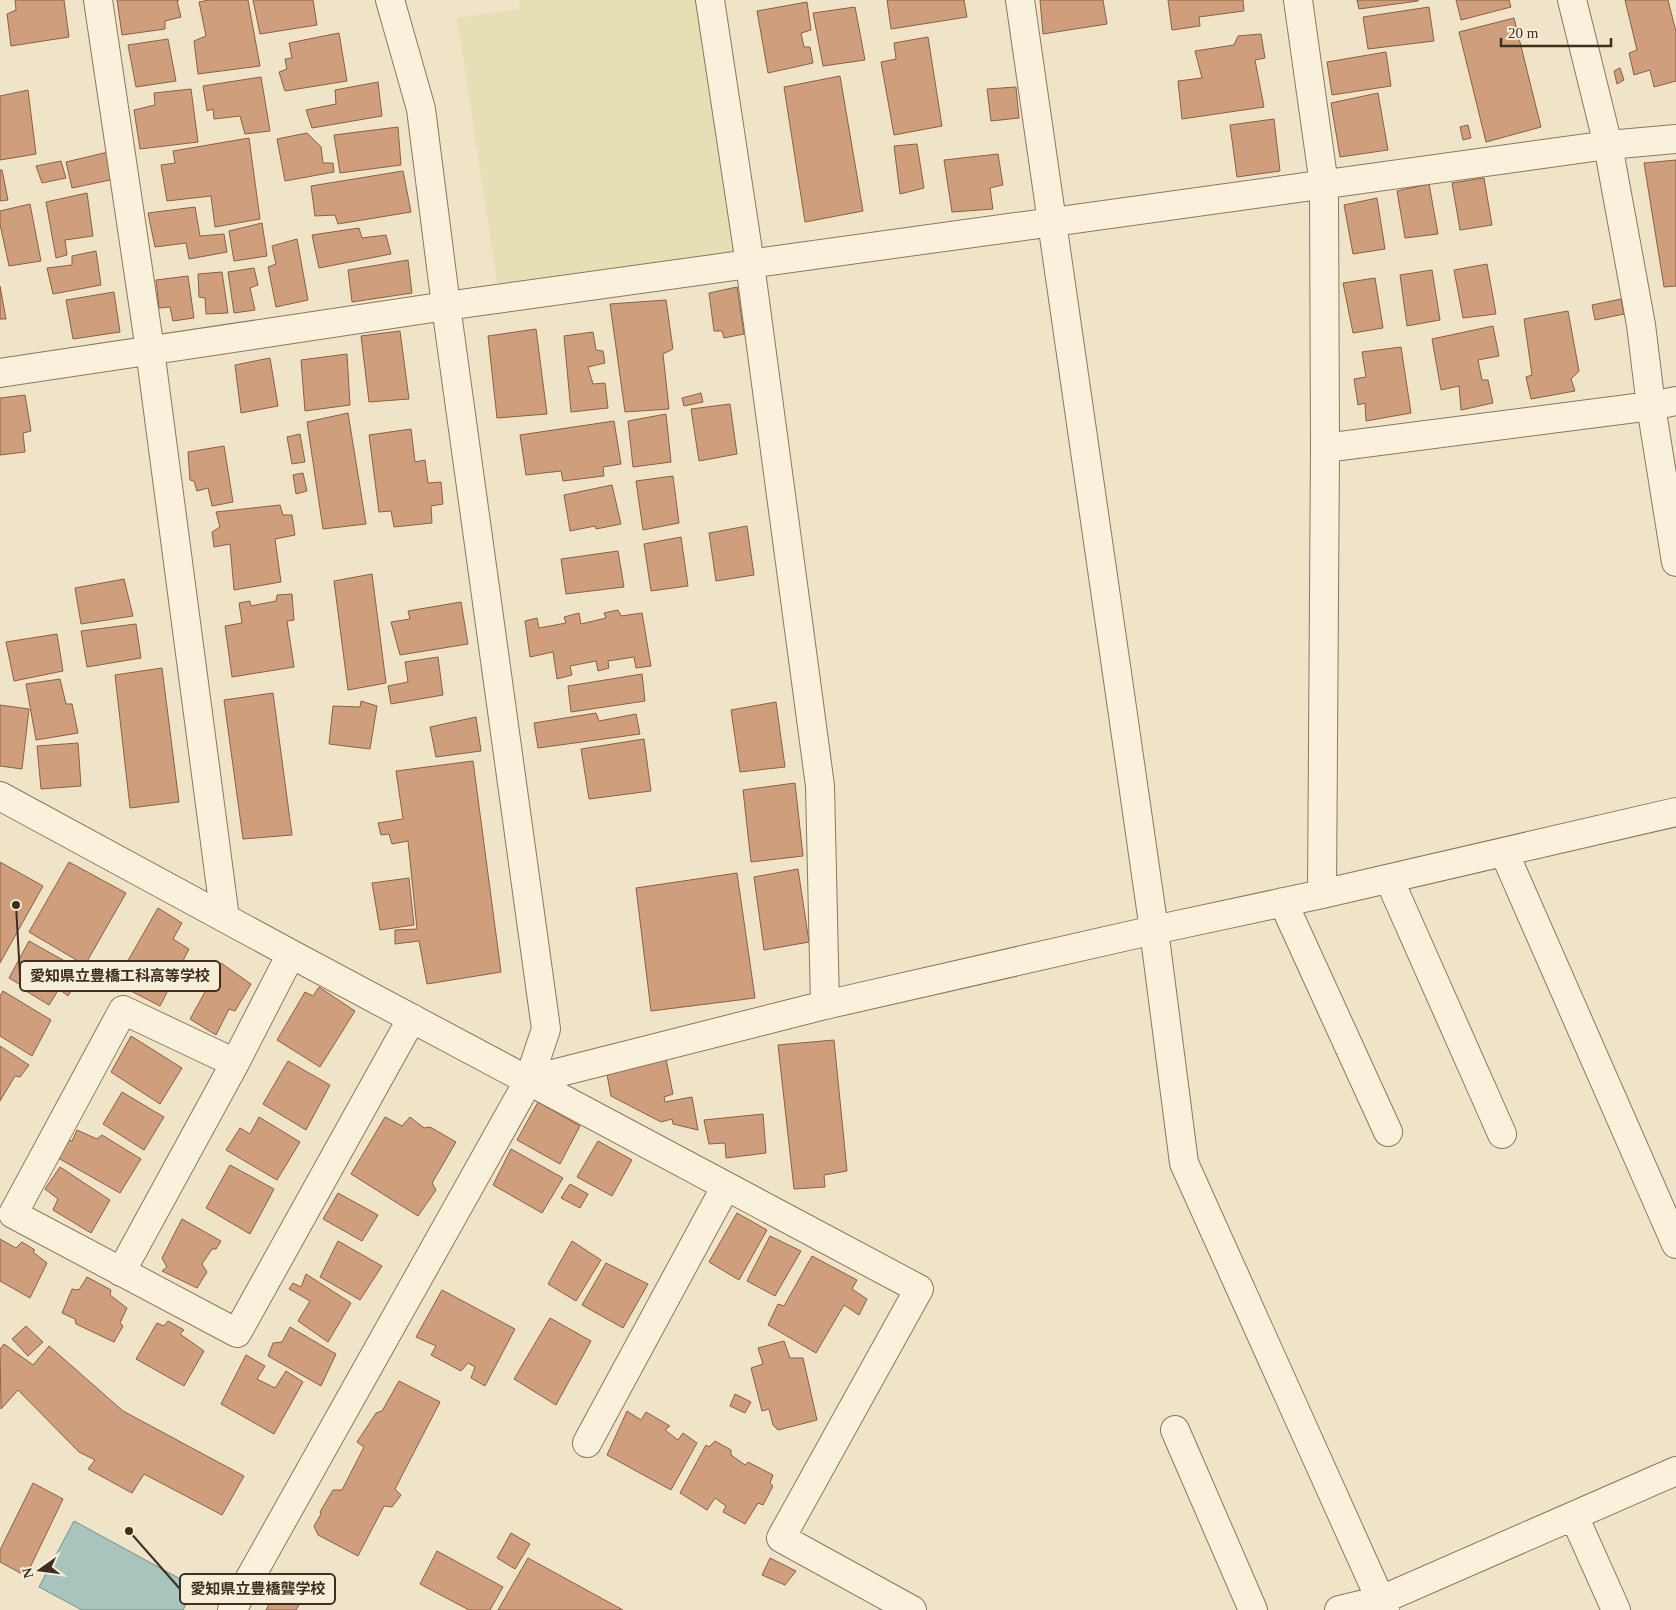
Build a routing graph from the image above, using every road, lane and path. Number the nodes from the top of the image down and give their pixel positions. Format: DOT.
graph roads {
  1 [pos="98,0"];
  2 [pos="390,0"];
  3 [pos="710,0"];
  4 [pos="1020,0"];
  5 [pos="1298,0"];
  6 [pos="1572,0"];
  7 [pos="1676,139"];
  8 [pos="1608,145"];
  9 [pos="1324,185"];
  10 [pos="1052,222"];
  11 [pos="750,264"];
  12 [pos="446,306"];
  13 [pos="150,350"];
  14 [pos="0,373"];
  15 [pos="1664,404"];
  16 [pos="1325,448"];
  17 [pos="1676,562"];
  18 [pos="0,796"];
  19 [pos="1676,812"];
  20 [pos="1504,852"];
  21 [pos="1389,879"];
  22 [pos="1322,894"];
  23 [pos="1283,902"];
  24 [pos="225,918"];
  25 [pos="1154,930"];
  26 [pos="291,954"];
  27 [pos="825,1005"];
  28 [pos="412,1018"];
  29 [pos="235,1063"];
  30 [pos="529,1080"];
  31 [pos="1388,1132"];
  32 [pos="1502,1134"];
  33 [pos="726,1186"];
  34 [pos="1676,1244"];
  35 [pos="121,1272"];
  36 [pos="1175,1430"];
  37 [pos="587,1443"];
  38 [pos="1676,1471"];
  39 [pos="1574,1516"];
  40 [pos="1383,1605"];
  41 [pos="232,1610"];
  42 [pos="912,1610"];
  43 [pos="1253,1610"];
  44 [pos="1339,1610"];
  45 [pos="1616,1610"];
  1 -- 13 [label="street"];
  2 -- 12 [label="street"];
  3 -- 11 [label="street"];
  4 -- 10 [label="street"];
  5 -- 9 [label="street"];
  6 -- 8 [label="street"];
  7 -- 8 [label="street"];
  8 -- 9 [label="street"];
  8 -- 15 [label="street"];
  9 -- 10 [label="street"];
  9 -- 16 [label="street"];
  10 -- 11 [label="street"];
  10 -- 25 [label="street"];
  11 -- 12 [label="street"];
  11 -- 27 [label="street"];
  12 -- 13 [label="street"];
  12 -- 30 [label="street"];
  13 -- 14 [label="street"];
  13 -- 24 [label="street"];
  15 -- 16 [label="street"];
  15 -- 17 [label="street"];
  16 -- 22 [label="street"];
  18 -- 24 [label="street"];
  19 -- 20 [label="street"];
  20 -- 21 [label="street"];
  20 -- 34 [label="street"];
  21 -- 22 [label="street"];
  21 -- 32 [label="street"];
  22 -- 23 [label="street"];
  23 -- 25 [label="street"];
  23 -- 31 [label="street"];
  24 -- 26 [label="street"];
  25 -- 27 [label="street"];
  25 -- 40 [label="street"];
  26 -- 28 [label="street"];
  26 -- 29 [label="street"];
  27 -- 30 [label="street"];
  28 -- 30 [label="street"];
  28 -- 35 [label="street"];
  29 -- 35 [label="street"];
  29 -- 35 [label="street"];
  30 -- 33 [label="street"];
  30 -- 41 [label="street"];
  33 -- 37 [label="street"];
  33 -- 42 [label="street"];
  36 -- 43 [label="street"];
  38 -- 39 [label="street"];
  39 -- 40 [label="street"];
  39 -- 45 [label="street"];
  40 -- 44 [label="street"];
}
